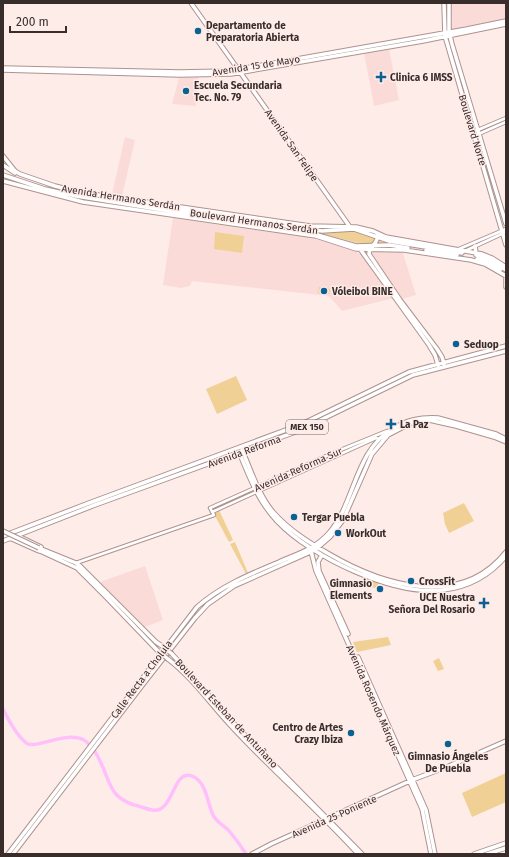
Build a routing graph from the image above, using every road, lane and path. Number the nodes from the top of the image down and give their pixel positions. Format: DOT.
graph roads {
  1 [pos="189,3"];
  2 [pos="444,3"];
  3 [pos="449,3"];
  4 [pos="506,20"];
  5 [pos="506,24"];
  6 [pos="450,34"];
  7 [pos="445,35"];
  8 [pos="230,65"];
  9 [pos="4,69"];
  10 [pos="227,71"];
  11 [pos="238,71"];
  12 [pos="506,118"];
  13 [pos="506,122"];
  14 [pos="478,132"];
  15 [pos="474,134"];
  16 [pos="3,156"];
  17 [pos="3,165"];
  18 [pos="10,165"];
  19 [pos="12,171"];
  20 [pos="3,175"];
  21 [pos="12,177"];
  22 [pos="26,178"];
  23 [pos="3,181"];
  24 [pos="21,186"];
  25 [pos="67,194"];
  26 [pos="77,201"];
  27 [pos="100,203"];
  28 [pos="113,204"];
  29 [pos="155,209"];
  30 [pos="199,210"];
  31 [pos="192,213"];
  32 [pos="220,213"];
  33 [pos="181,216"];
  34 [pos="245,216"];
  35 [pos="232,218"];
  36 [pos="266,219"];
  37 [pos="256,222"];
  38 [pos="270,224"];
  39 [pos="506,224"];
  40 [pos="349,228"];
  41 [pos="336,230"];
  42 [pos="504,231"];
  43 [pos="378,235"];
  44 [pos="335,240"];
  45 [pos="506,240"];
  46 [pos="340,244"];
  47 [pos="506,245"];
  48 [pos="356,246"];
  49 [pos="374,246"];
  50 [pos="475,246"];
  51 [pos="360,249"];
  52 [pos="370,249"];
  53 [pos="407,249"];
  54 [pos="459,253"];
  55 [pos="476,253"];
  56 [pos="375,266"];
  57 [pos="506,267"];
  58 [pos="500,270"];
  59 [pos="506,270"];
  60 [pos="506,277"];
  61 [pos="506,287"];
  62 [pos="506,346"];
  63 [pos="506,351"];
  64 [pos="435,355"];
  65 [pos="474,357"];
  66 [pos="444,365"];
  67 [pos="429,366"];
  68 [pos="438,366"];
  69 [pos="388,431"];
  70 [pos="379,439"];
  71 [pos="506,439"];
  72 [pos="506,442"];
  73 [pos="240,450"];
  74 [pos="257,489"];
  75 [pos="212,512"];
  76 [pos="3,531"];
  77 [pos="12,533"];
  78 [pos="3,536"];
  79 [pos="18,536"];
  80 [pos="10,539"];
  81 [pos="3,542"];
  82 [pos="309,542"];
  83 [pos="322,543"];
  84 [pos="314,549"];
  85 [pos="46,552"];
  86 [pos="506,552"];
  87 [pos="323,553"];
  88 [pos="307,554"];
  89 [pos="506,556"];
  90 [pos="313,560"];
  91 [pos="76,563"];
  92 [pos="505,741"];
  93 [pos="96,742"];
  94 [pos="89,751"];
  95 [pos="412,781"];
  96 [pos="327,820"];
  97 [pos="506,844"];
  98 [pos="506,849"];
  99 [pos="8,854"];
  100 [pos="13,854"];
  101 [pos="254,854"];
  102 [pos="358,854"];
  103 [pos="362,854"];
  104 [pos="431,854"];
  105 [pos="435,854"];
  106 [pos="474,854"];
  107 [pos="478,854"];
  108 [pos="487,854"];
  109 [pos="491,854"];
  1 -- 11 [label="main road, Avenida San Felipe"];
  2 -- 7 [label="main road, Boulevard Norte"];
  3 -- 6 [label="main road, Boulevard Norte"];
  4 -- 6 [label="main road, Avenida 15 de Mayo"];
  5 -- 6 [label="main road, Avenida 15 de Mayo"];
  6 -- 7 [label="main road, Avenida 15 de Mayo"];
  6 -- 14 [label="main road, Boulevard Norte"];
  7 -- 11 [label="main road, Avenida 15 de Mayo"];
  7 -- 15 [label="main road, Boulevard Norte"];
  8 -- 10 [label="main road"];
  9 -- 10 [label="main road, Avenida 15 de Mayo"];
  9 -- 11 [label="main road, Avenida 15 de Mayo"];
  10 -- 11 [label="main road, Avenida 15 de Mayo"];
  11 -- 40 [label="main road, Avenida San Felipe"];
  12 -- 14 [label="street"];
  13 -- 14 [label="street"];
  14 -- 15 [label="street"];
  14 -- 39 [label="main road, Boulevard Norte"];
  15 -- 42 [label="main road, Boulevard Norte"];
  16 -- 18 [label="main road"];
  17 -- 19 [label="main road"];
  18 -- 19 [label="main road"];
  18 -- 22 [label="main road"];
  19 -- 22 [label="main road"];
  20 -- 21 [label="main road, Boulevard Hermanos Serdán"];
  21 -- 24 [label="main road"];
  21 -- 25 [label="main road, Boulevard Hermanos Serdán"];
  22 -- 29 [label="main road, Avenida Hermanos Serdán"];
  23 -- 24 [label="main road, Avenida Hermanos Serdán"];
  24 -- 26 [label="main road, Avenida Hermanos Serdán"];
  25 -- 26 [label="main road"];
  25 -- 27 [label="main road, Boulevard Hermanos Serdán"];
  26 -- 27 [label="main road, Avenida Hermanos Serdán"];
  27 -- 28 [label="main road, Boulevard Hermanos Serdán"];
  28 -- 29 [label="main road, Boulevard Hermanos Serdán"];
  28 -- 29 [label="main road, Avenida Hermanos Serdán"];
  29 -- 30 [label="main road, Avenida Hermanos Serdán"];
  29 -- 31 [label="main road, Boulevard Hermanos Serdán"];
  29 -- 33 [label="main road, Avenida Hermanos Serdán"];
  30 -- 31 [label="main road"];
  30 -- 32 [label="main road, Avenida Hermanos Serdán"];
  31 -- 33 [label="main road"];
  31 -- 35 [label="main road, Boulevard Hermanos Serdán"];
  31 -- 44 [label="main road, Boulevard Hermanos Serdán"];
  32 -- 34 [label="main road, Avenida Hermanos Serdán"];
  32 -- 35 [label="main road"];
  33 -- 46 [label="main road, Avenida Hermanos Serdán"];
  34 -- 36 [label="main road, Avenida Hermanos Serdán"];
  34 -- 37 [label="main road"];
  35 -- 37 [label="main road, Boulevard Hermanos Serdán"];
  36 -- 38 [label="main road"];
  36 -- 40 [label="main road, Avenida Hermanos Serdán"];
  37 -- 38 [label="main road, Boulevard Hermanos Serdán"];
  38 -- 41 [label="main road, Boulevard Hermanos Serdán"];
  40 -- 41 [label="main road, Boulevard Hermanos Serdán"];
  40 -- 43 [label="main road, Boulevard Hermanos Serdán"];
  41 -- 44 [label="main road"];
  42 -- 45 [label="main road, Boulevard Norte"];
  42 -- 47 [label="main road, Boulevard Norte"];
  42 -- 50 [label="street"];
  42 -- 54 [label="street"];
  43 -- 49 [label="main road"];
  43 -- 54 [label="main road, Boulevard Hermanos Serdán"];
  44 -- 46 [label="main road"];
  44 -- 48 [label="main road, Boulevard Hermanos Serdán"];
  46 -- 51 [label="main road, Avenida Hermanos Serdán"];
  48 -- 49 [label="main road, Boulevard Hermanos Serdán"];
  48 -- 51 [label="main road"];
  49 -- 52 [label="main road"];
  49 -- 53 [label="main road, Boulevard Hermanos Serdán"];
  50 -- 54 [label="street"];
  50 -- 55 [label="main road"];
  51 -- 52 [label="main road, Avenida Hermanos Serdán"];
  51 -- 56 [label="main road"];
  52 -- 53 [label="main road, Avenida Hermanos Serdán"];
  52 -- 56 [label="main road"];
  53 -- 54 [label="main road, Boulevard Hermanos Serdán"];
  54 -- 55 [label="main road"];
  54 -- 58 [label="main road, Boulevard Hermanos Serdán"];
  54 -- 59 [label="main road, Boulevard Hermanos Serdán"];
  54 -- 60 [label="main road"];
  55 -- 57 [label="main road"];
  56 -- 64 [label="main road"];
  56 -- 66 [label="main road"];
  60 -- 61 [label="main road"];
  62 -- 65 [label="main road, Avenida Reforma / MEX 150"];
  63 -- 65 [label="main road, Avenida Reforma / MEX 150"];
  64 -- 67 [label="main road"];
  64 -- 68 [label="main road"];
  65 -- 66 [label="main road, Avenida Reforma / MEX 150"];
  66 -- 68 [label="main road, Avenida Reforma / MEX 150"];
  67 -- 68 [label="main road, Avenida Reforma / MEX 150"];
  67 -- 73 [label="main road, Avenida Reforma / MEX 150"];
  68 -- 73 [label="main road, Avenida Reforma / MEX 150"];
  69 -- 70 [label="main road"];
  69 -- 71 [label="main road"];
  69 -- 74 [label="street, Avenida Reforma Sur"];
  70 -- 74 [label="street, Avenida Reforma Sur"];
  70 -- 83 [label="main road"];
  72 -- 83 [label="main road"];
  73 -- 74 [label="main road"];
  73 -- 77 [label="main road, Avenida Reforma / MEX 150"];
  73 -- 79 [label="main road, Avenida Reforma / MEX 150"];
  74 -- 75 [label="street, Avenida Reforma Sur"];
  74 -- 75 [label="street, Avenida Reforma Sur"];
  74 -- 82 [label="main road"];
  74 -- 84 [label="main road"];
  75 -- 91 [label="street"];
  76 -- 77 [label="main road"];
  76 -- 85 [label="main road, Boulevard Esteban de Antuñano, bridge"];
  77 -- 78 [label="main road, Avenida Reforma / MEX 150"];
  79 -- 80 [label="main road, Avenida Reforma / MEX 150"];
  79 -- 85 [label="main road"];
  80 -- 81 [label="main road, Avenida Reforma / MEX 150"];
  80 -- 85 [label="main road"];
  82 -- 83 [label="main road"];
  82 -- 84 [label="main road"];
  83 -- 84 [label="main road"];
  83 -- 87 [label="main road, Avenida Rosendo Márquez"];
  84 -- 87 [label="main road"];
  84 -- 88 [label="main road, Calle Recta a Cholula"];
  84 -- 90 [label="main road, Avenida Rosendo Márquez"];
  84 -- 93 [label="main road, Calle Recta a Cholula"];
  85 -- 91 [label="main road, Boulevard Esteban de Antuñano"];
  85 -- 96 [label="main road, Boulevard Esteban de Antuñano, bridge"];
  86 -- 87 [label="main road"];
  87 -- 89 [label="main road"];
  87 -- 95 [label="main road, Avenida Rosendo Márquez"];
  88 -- 90 [label="main road"];
  88 -- 93 [label="main road, Calle Recta a Cholula"];
  90 -- 95 [label="main road, Avenida Rosendo Márquez"];
  91 -- 96 [label="main road, Boulevard Esteban de Antuñano, bridge"];
  92 -- 95 [label="main road, Avenida 25 Poniente"];
  93 -- 94 [label="main road, Calle Recta a Cholula"];
  94 -- 99 [label="main road, Calle Recta a Cholula"];
  94 -- 100 [label="main road, Calle Recta a Cholula"];
  95 -- 96 [label="main road, Avenida 25 Poniente"];
  95 -- 104 [label="main road, Avenida Rosendo Márquez"];
  95 -- 105 [label="main road, Avenida Rosendo Márquez"];
  96 -- 101 [label="main road, Avenida 25 Poniente"];
  96 -- 102 [label="main road, Boulevard Esteban de Antuñano"];
  96 -- 103 [label="main road, Boulevard Esteban de Antuñano"];
  97 -- 106 [label="main road"];
  97 -- 107 [label="main road"];
  98 -- 108 [label="main road"];
  98 -- 109 [label="main road"];
}
